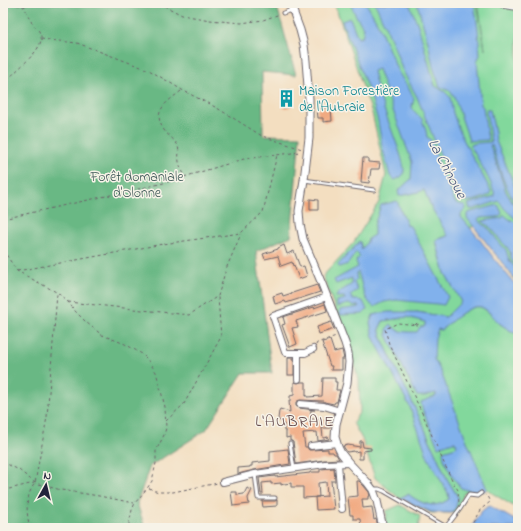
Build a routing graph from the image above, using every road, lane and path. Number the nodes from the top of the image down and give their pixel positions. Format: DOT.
graph roads {
  1 [pos="11,3"];
  2 [pos="24,3"];
  3 [pos="159,3"];
  4 [pos="501,3"];
  5 [pos="292,6"];
  6 [pos="24,7"];
  7 [pos="518,7"];
  8 [pos="283,13"];
  9 [pos="42,39"];
  10 [pos="6,83"];
  11 [pos="3,84"];
  12 [pos="182,90"];
  13 [pos="3,91"];
  14 [pos="308,151"];
  15 [pos="276,155"];
  16 [pos="185,177"];
  17 [pos="304,180"];
  18 [pos="374,190"];
  19 [pos="3,219"];
  20 [pos="241,233"];
  21 [pos="3,250"];
  22 [pos="17,271"];
  23 [pos="58,293"];
  24 [pos="218,296"];
  25 [pos="327,297"];
  26 [pos="68,302"];
  27 [pos="415,325"];
  28 [pos="339,336"];
  29 [pos="313,349"];
  30 [pos="298,354"];
  31 [pos="298,379"];
  32 [pos="300,404"];
  33 [pos="340,411"];
  34 [pos="166,421"];
  35 [pos="290,444"];
  36 [pos="336,444"];
  37 [pos="311,446"];
  38 [pos="3,462"];
  39 [pos="348,463"];
  40 [pos="338,464"];
  41 [pos="294,469"];
  42 [pos="255,474"];
  43 [pos="223,482"];
  44 [pos="35,483"];
  45 [pos="148,487"];
  46 [pos="3,489"];
  47 [pos="372,489"];
  48 [pos="481,493"];
  49 [pos="275,498"];
  50 [pos="134,503"];
  51 [pos="342,509"];
  52 [pos="460,509"];
  53 [pos="446,527"];
  54 [pos="30,528"];
  55 [pos="128,528"];
  56 [pos="383,528"];
  57 [pos="470,528"];
  1 -- 6 [label="path"];
  2 -- 6 [label="path"];
  3 -- 8 [label="path"];
  4 -- 7 [label="street"];
  5 -- 8 [label="lane"];
  5 -- 14 [label="street"];
  6 -- 9 [label="path"];
  9 -- 10 [label="path"];
  9 -- 12 [label="path"];
  10 -- 11 [label="path"];
  10 -- 13 [label="path"];
  12 -- 14 [label="path"];
  12 -- 16 [label="path"];
  14 -- 15 [label="path"];
  14 -- 17 [label="street"];
  15 -- 16 [label="path"];
  15 -- 20 [label="path"];
  16 -- 19 [label="path"];
  17 -- 18 [label="lane"];
  17 -- 25 [label="street"];
  20 -- 22 [label="path"];
  20 -- 24 [label="path"];
  21 -- 22 [label="path"];
  22 -- 23 [label="path"];
  23 -- 26 [label="path"];
  23 -- 44 [label="path"];
  24 -- 26 [label="path"];
  24 -- 34 [label="path"];
  25 -- 30 [label="street"];
  25 -- 33 [label="street"];
  26 -- 34 [label="path"];
  27 -- 52 [label="path"];
  28 -- 29 [label="path"];
  29 -- 30 [label="street"];
  30 -- 31 [label="street"];
  32 -- 33 [label="street"];
  33 -- 36 [label="street"];
  34 -- 45 [label="path"];
  35 -- 41 [label="lane"];
  36 -- 37 [label="street"];
  36 -- 39 [label="street"];
  38 -- 44 [label="path"];
  39 -- 40 [label="street"];
  39 -- 47 [label="street"];
  40 -- 41 [label="street"];
  40 -- 51 [label="street"];
  41 -- 42 [label="street"];
  42 -- 43 [label="street"];
  42 -- 49 [label="lane"];
  43 -- 45 [label="path"];
  44 -- 46 [label="path"];
  44 -- 50 [label="path"];
  44 -- 54 [label="path"];
  45 -- 50 [label="path"];
  47 -- 53 [label="lane"];
  47 -- 56 [label="street"];
  48 -- 52 [label="lane"];
  48 -- 57 [label="path"];
  50 -- 55 [label="path"];
  52 -- 53 [label="lane"];
}
